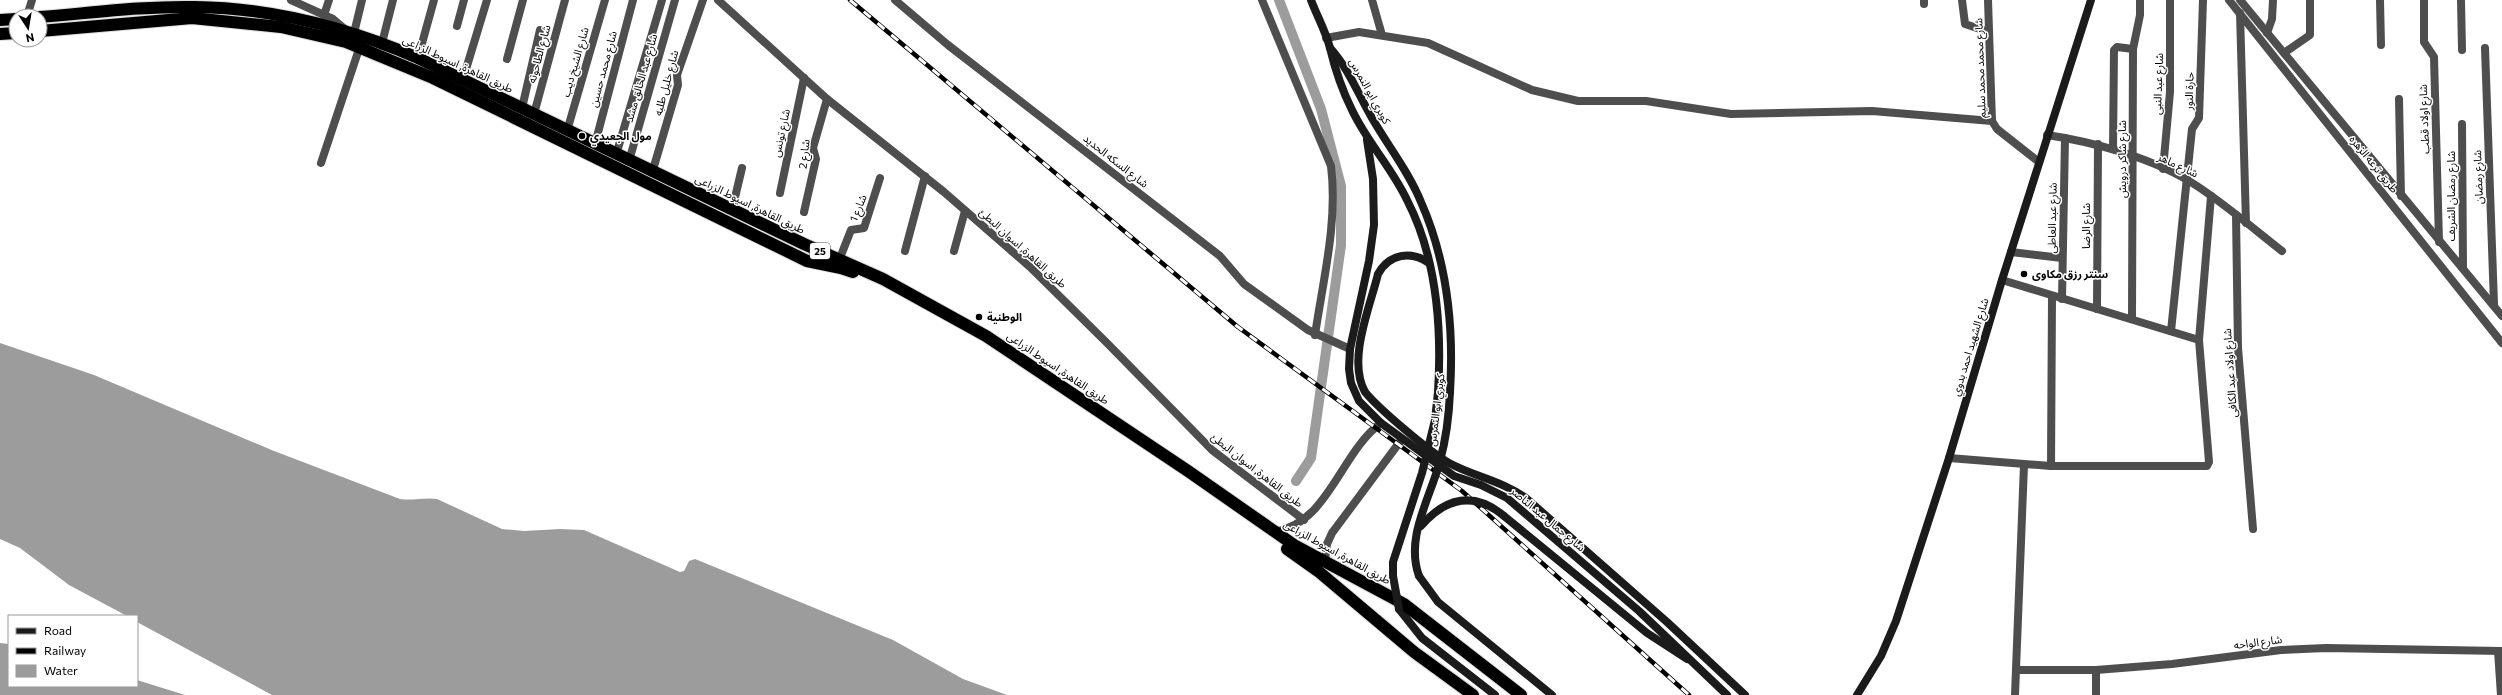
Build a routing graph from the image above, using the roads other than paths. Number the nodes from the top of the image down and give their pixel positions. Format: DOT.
graph roads {
  1 [pos="291,0"];
  2 [pos="329,0"];
  3 [pos="362,0"];
  4 [pos="394,0"];
  5 [pos="434,0"];
  6 [pos="464,0"];
  7 [pos="487,0"];
  8 [pos="523,0"];
  9 [pos="565,0"];
  10 [pos="605,0"];
  11 [pos="633,0"];
  12 [pos="662,0"];
  13 [pos="675,0"];
  14 [pos="703,0"];
  15 [pos="718,0"];
  16 [pos="895,0"];
  17 [pos="1262,0"];
  18 [pos="1311,0"];
  19 [pos="1372,0"];
  20 [pos="1962,0"];
  21 [pos="1988,0"];
  22 [pos="2091,0"];
  23 [pos="2140,0"];
  24 [pos="2170,0"];
  25 [pos="2203,0"];
  26 [pos="2229,0"];
  27 [pos="2240,0"];
  28 [pos="2273,0"];
  29 [pos="2310,0"];
  30 [pos="2380,0"];
  31 [pos="2424,0"];
  32 [pos="2461,0"];
  33 [pos="2240,13"];
  34 [pos="324,15"];
  35 [pos="48,16"];
  36 [pos="457,26"];
  37 [pos="48,30"];
  38 [pos="540,30"];
  39 [pos="350,32"];
  40 [pos="1989,32"];
  41 [pos="2267,33"];
  42 [pos="1382,35"];
  43 [pos="1326,38"];
  44 [pos="382,43"];
  45 [pos="2381,45"];
  46 [pos="360,46"];
  47 [pos="1330,48"];
  48 [pos="2484,48"];
  49 [pos="2133,49"];
  50 [pos="2462,50"];
  51 [pos="2284,53"];
  52 [pos="418,58"];
  53 [pos="507,59"];
  54 [pos="2288,65"];
  55 [pos="804,78"];
  56 [pos="463,79"];
  57 [pos="827,99"];
  58 [pos="2399,99"];
  59 [pos="522,108"];
  60 [pos="534,114"];
  61 [pos="1992,121"];
  62 [pos="2462,124"];
  63 [pos="567,130"];
  64 [pos="2047,135"];
  65 [pos="2065,138"];
  66 [pos="1367,140"];
  67 [pos="594,144"];
  68 [pos="2098,144"];
  69 [pos="2114,149"];
  70 [pos="616,155"];
  71 [pos="2132,157"];
  72 [pos="629,161"];
  73 [pos="2039,162"];
  74 [pos="321,163"];
  75 [pos="742,168"];
  76 [pos="2163,169"];
  77 [pos="652,173"];
  78 [pos="925,176"];
  79 [pos="880,178"];
  80 [pos="2186,180"];
  81 [pos="780,193"];
  82 [pos="2210,196"];
  83 [pos="2401,196"];
  84 [pos="732,210"];
  85 [pos="965,211"];
  86 [pos="804,212"];
  87 [pos="2236,215"];
  88 [pos="2246,223"];
  89 [pos="2439,242"];
  90 [pos="905,250"];
  91 [pos="954,251"];
  92 [pos="2282,251"];
  93 [pos="2011,252"];
  94 [pos="840,258"];
  95 [pos="2062,258"];
  96 [pos="1429,263"];
  97 [pos="2463,268"];
  98 [pos="2002,280"];
  99 [pos="2052,296"];
  100 [pos="2062,299"];
  101 [pos="2493,304"];
  102 [pos="2502,307"];
  103 [pos="2097,309"];
  104 [pos="2502,316"];
  105 [pos="2132,319"];
  106 [pos="2171,331"];
  107 [pos="1319,337"];
  108 [pos="2199,340"];
  109 [pos="2502,343"];
  110 [pos="1350,349"];
  111 [pos="1381,423"];
  112 [pos="1402,439"];
  113 [pos="1949,458"];
  114 [pos="2024,465"];
  115 [pos="2051,466"];
  116 [pos="1304,520"];
  117 [pos="2253,529"];
  118 [pos="1418,530"];
  119 [pos="1274,532"];
  120 [pos="1325,560"];
  121 [pos="2500,651"];
  122 [pos="1699,666"];
  123 [pos="2017,670"];
  124 [pos="2096,670"];
  125 [pos="1473,695"];
  126 [pos="1495,695"];
  127 [pos="1521,695"];
  128 [pos="1552,695"];
  129 [pos="1727,695"];
  130 [pos="1745,695"];
  131 [pos="1857,695"];
  132 [pos="2016,695"];
  133 [pos="2096,695"];
  134 [pos="2501,695"];
  1 -- 34 [label="street"];
  2 -- 34 [label="street"];
  3 -- 39 [label="street"];
  4 -- 44 [label="street"];
  5 -- 52 [label="street"];
  6 -- 36 [label="street"];
  7 -- 56 [label="street"];
  8 -- 53 [label="street"];
  9 -- 60 [label="street, شارع الطاحونه"];
  10 -- 63 [label="street, شارع الشيخ ديب"];
  11 -- 67 [label="street, شارع محمد حسين"];
  12 -- 70 [label="street"];
  13 -- 72 [label="street, شارع عبد الخالق مشد"];
  14 -- 77 [label="street, شارع خليل طلبه"];
  15 -- 55 [label="street, طريق القاهرة, اسوان البطئ"];
  16 -- 107 [label="street, شارع السكه الحديد"];
  17 -- 107 [label="street"];
  18 -- 43 [label="street"];
  19 -- 42 [label="street"];
  20 -- 40 [label="street"];
  21 -- 40 [label="street, شارع محمد محمد سليم"];
  22 -- 64 [label="street, شارع الشهيد احمد بدوي"];
  23 -- 49 [label="street, شارع شاكر درويش"];
  24 -- 76 [label="street, شارع عبد النبى"];
  25 -- 80 [label="street, حارة النور"];
  26 -- 33 [label="street, طريق ترعه الزهره"];
  27 -- 41 [label="street, طريق ترعه الزهره"];
  28 -- 41 [label="street"];
  29 -- 51 [label="street"];
  30 -- 45 [label="street"];
  31 -- 89 [label="street, شارع اولاد قطب"];
  32 -- 50 [label="street"];
  33 -- 54 [label="street, طريق ترعه الزهره"];
  33 -- 88 [label="street"];
  34 -- 39 [label="street"];
  35 -- 39 [label="highway, طريق القاهرة, اسيوط الزراعى / 25"];
  37 -- 46 [label="highway, طريق القاهرة, اسيوط الزراعى / 25"];
  38 -- 59 [label="street"];
  39 -- 44 [label="highway, طريق القاهرة, اسيوط الزراعى / 25"];
  40 -- 61 [label="street, شارع محمد محمد سليم"];
  41 -- 51 [label="street, طريق ترعه الزهره"];
  42 -- 43 [label="street"];
  42 -- 61 [label="street"];
  43 -- 47 [label="street"];
  44 -- 52 [label="highway, طريق القاهرة, اسيوط الزراعى / 25"];
  46 -- 74 [label="street"];
  46 -- 125 [label="highway, طريق القاهرة, اسيوط الزراعى / 25"];
  47 -- 66 [label="street, كوبري ابو النمرس"];
  47 -- 118 [label="street, كوبري ابو النمرس, bridge"];
  48 -- 101 [label="street, شارع رمضان"];
  49 -- 69 [label="street"];
  49 -- 71 [label="street, شارع شاكر درويش"];
  51 -- 54 [label="street, طريق ترعه الزهره"];
  52 -- 56 [label="highway, طريق القاهرة, اسيوط الزراعى / 25"];
  54 -- 83 [label="street, طريق ترعه الزهره"];
  54 -- 109 [label="street, طريق ترعه الزهره"];
  55 -- 57 [label="street, طريق القاهرة, اسوان البطئ"];
  55 -- 81 [label="street, شارع تونس"];
  56 -- 59 [label="highway, طريق القاهرة, اسيوط الزراعى / 25"];
  57 -- 78 [label="street, طريق القاهرة, اسوان البطئ"];
  57 -- 86 [label="street, شارع 2"];
  58 -- 83 [label="street"];
  59 -- 60 [label="highway, طريق القاهرة, اسيوط الزراعى / 25"];
  60 -- 63 [label="highway, طريق القاهرة, اسيوط الزراعى / 25"];
  61 -- 73 [label="street, شارع محمد محمد سليم"];
  62 -- 97 [label="street, شارع رمضان الشريف"];
  63 -- 67 [label="highway, طريق القاهرة, اسيوط الزراعى / 25"];
  64 -- 65 [label="street, شارع ماهر"];
  64 -- 73 [label="street, شارع الشهيد احمد بدوي"];
  65 -- 68 [label="street, شارع ماهر"];
  65 -- 95 [label="street, شارع عبد العاطى"];
  66 -- 96 [label="street, كوبري ابو النمرس"];
  66 -- 110 [label="street, شارع جمال عبد الناصر"];
  67 -- 70 [label="highway, طريق القاهرة, اسيوط الزراعى / 25"];
  68 -- 69 [label="street, شارع ماهر"];
  68 -- 103 [label="street, شارع الرضا"];
  69 -- 71 [label="street, شارع ماهر"];
  70 -- 72 [label="highway, طريق القاهرة, اسيوط الزراعى / 25"];
  71 -- 76 [label="street, شارع ماهر"];
  71 -- 105 [label="street, شارع شاكر درويش"];
  72 -- 77 [label="highway, طريق القاهرة, اسيوط الزراعى / 25"];
  73 -- 93 [label="street, شارع الشهيد احمد بدوي"];
  75 -- 84 [label="street"];
  76 -- 80 [label="street, شارع ماهر"];
  77 -- 84 [label="highway, طريق القاهرة, اسيوط الزراعى / 25"];
  78 -- 85 [label="street, طريق القاهرة, اسوان البطئ"];
  78 -- 90 [label="street"];
  79 -- 94 [label="street, شارع 1"];
  80 -- 82 [label="street, شارع ماهر"];
  80 -- 106 [label="street, حارة النور"];
  82 -- 87 [label="street, شارع ماهر"];
  82 -- 108 [label="street"];
  83 -- 89 [label="street, طريق ترعه الزهره"];
  84 -- 94 [label="highway, طريق القاهرة, اسيوط الزراعى / 25"];
  85 -- 91 [label="street"];
  85 -- 116 [label="street, طريق القاهرة, اسوان البطئ"];
  87 -- 88 [label="street, شارع ماهر"];
  87 -- 117 [label="street, شارع اولاد عبد الكافى"];
  88 -- 92 [label="street, شارع ماهر"];
  89 -- 97 [label="street, طريق ترعه الزهره"];
  93 -- 95 [label="street"];
  93 -- 98 [label="street, شارع الشهيد احمد بدوي"];
  94 -- 119 [label="highway, طريق القاهرة, اسيوط الزراعى / 25"];
  95 -- 100 [label="street, شارع عبد العاطى"];
  96 -- 126 [label="street, كوبري ابو النمرس, bridge"];
  96 -- 130 [label="street, شارع جمال عبد الناصر"];
  97 -- 101 [label="street, طريق ترعه الزهره"];
  98 -- 99 [label="street"];
  98 -- 113 [label="street, شارع الشهيد احمد بدوي"];
  99 -- 100 [label="street"];
  99 -- 115 [label="street"];
  100 -- 103 [label="street"];
  101 -- 102 [label="street"];
  101 -- 104 [label="street, طريق ترعه الزهره"];
  103 -- 105 [label="street"];
  105 -- 106 [label="street"];
  106 -- 108 [label="street"];
  107 -- 110 [label="street, شارع السكه الحديد"];
  108 -- 115 [label="street"];
  110 -- 111 [label="street, شارع جمال عبد الناصر"];
  111 -- 112 [label="street, شارع جمال عبد الناصر"];
  111 -- 116 [label="street"];
  112 -- 120 [label="street"];
  112 -- 122 [label="street, شارع جمال عبد الناصر"];
  113 -- 114 [label="street"];
  113 -- 131 [label="street, شارع الشهيد احمد بدوي"];
  114 -- 115 [label="street"];
  114 -- 123 [label="street"];
  116 -- 119 [label="street"];
  118 -- 122 [label="street, bridge"];
  118 -- 128 [label="street, كوبري ابو النمرس, bridge"];
  119 -- 120 [label="highway, طريق القاهرة, اسيوط الزراعى / 25"];
  120 -- 127 [label="highway, طريق القاهرة, اسيوط الزراعى / 25"];
  121 -- 124 [label="street, شارع الواحه"];
  121 -- 134 [label="street"];
  122 -- 129 [label="street, شارع جمال عبد الناصر"];
  123 -- 124 [label="street, شارع الواحه"];
  123 -- 132 [label="street"];
  124 -- 133 [label="street"];
}
